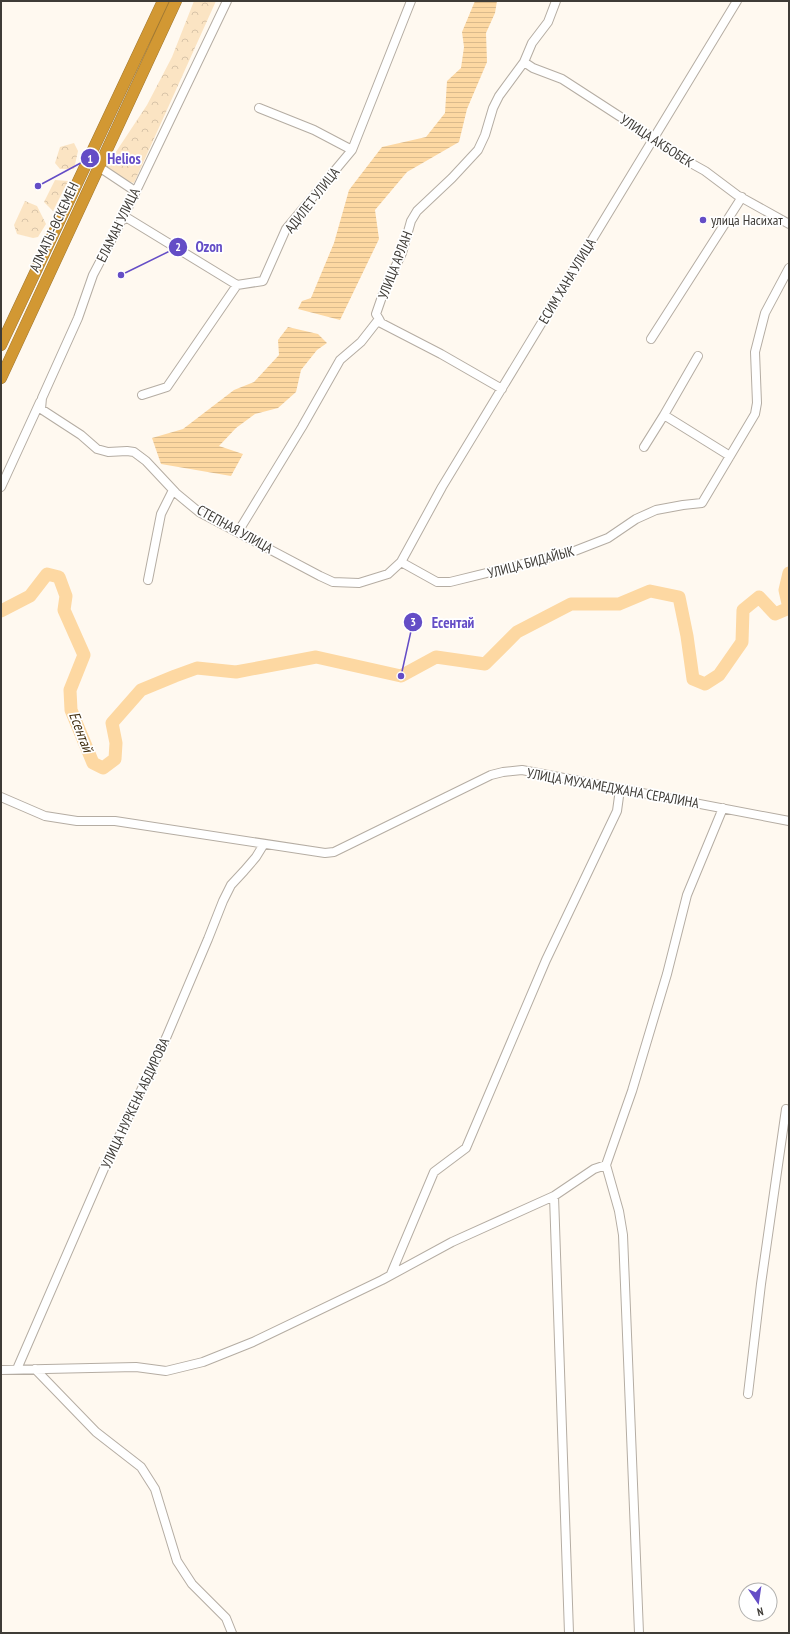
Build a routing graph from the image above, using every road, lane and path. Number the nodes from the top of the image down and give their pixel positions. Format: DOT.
graph roads {
  1 [pos="163,1"];
  2 [pos="176,1"];
  3 [pos="227,1"];
  4 [pos="411,1"];
  5 [pos="556,1"];
  6 [pos="736,1"];
  7 [pos="524,62"];
  8 [pos="259,108"];
  9 [pos="654,138"];
  10 [pos="352,150"];
  11 [pos="99,167"];
  12 [pos="135,191"];
  13 [pos="742,197"];
  14 [pos="124,216"];
  15 [pos="789,224"];
  16 [pos="789,268"];
  17 [pos="237,285"];
  18 [pos="379,319"];
  19 [pos="651,339"];
  20 [pos="1,345"];
  21 [pos="698,356"];
  22 [pos="1,378"];
  23 [pos="502,389"];
  24 [pos="142,395"];
  25 [pos="42,398"];
  26 [pos="41,409"];
  27 [pos="664,416"];
  28 [pos="644,448"];
  29 [pos="730,456"];
  30 [pos="1,488"];
  31 [pos="173,490"];
  32 [pos="238,532"];
  33 [pos="401,562"];
  34 [pos="148,580"];
  35 [pos="620,789"];
  36 [pos="1,797"];
  37 [pos="724,808"];
  38 [pos="789,821"];
  39 [pos="264,844"];
  40 [pos="789,1110"];
  41 [pos="606,1164"];
  42 [pos="554,1196"];
  43 [pos="391,1274"];
  44 [pos="35,1368"];
  45 [pos="17,1369"];
  46 [pos="1,1370"];
  47 [pos="748,1394"];
  48 [pos="232,1633"];
  49 [pos="569,1633"];
  50 [pos="640,1633"];
  1 -- 20 [label="highway, АЛМАТЫ-ӨСКЕМЕН"];
  2 -- 11 [label="highway, АЛМАТЫ-ӨСКЕМЕН"];
  3 -- 12 [label="street, ЕЛАМАН УЛИЦА"];
  4 -- 10 [label="street, АДИЛЕТ УЛИЦА"];
  5 -- 7 [label="street, УЛИЦА АРЛАН"];
  6 -- 9 [label="street, ЕСИМ ХАНА УЛИЦА"];
  7 -- 9 [label="street, УЛИЦА АКБОБЕК"];
  7 -- 18 [label="street, УЛИЦА АРЛАН"];
  8 -- 10 [label="street"];
  9 -- 13 [label="street, УЛИЦА АКБОБЕК"];
  9 -- 23 [label="street, ЕСИМ ХАНА УЛИЦА"];
  10 -- 17 [label="street, АДИЛЕТ УЛИЦА"];
  11 -- 12 [label="street"];
  11 -- 22 [label="highway, АЛМАТЫ-ӨСКЕМЕН"];
  12 -- 14 [label="street, ЕЛАМАН УЛИЦА"];
  13 -- 15 [label="street, УЛИЦА АКБОБЕК"];
  13 -- 19 [label="street"];
  14 -- 17 [label="street"];
  14 -- 25 [label="street, ЕЛАМАН УЛИЦА"];
  16 -- 29 [label="street"];
  17 -- 24 [label="street"];
  18 -- 23 [label="street"];
  18 -- 32 [label="street, УЛИЦА АРЛАН"];
  21 -- 27 [label="street"];
  23 -- 33 [label="street, ЕСИМ ХАНА УЛИЦА"];
  25 -- 26 [label="street, ЕЛАМАН УЛИЦА"];
  25 -- 30 [label="street"];
  26 -- 31 [label="street, СТЕПНАЯ УЛИЦА"];
  27 -- 28 [label="street"];
  27 -- 29 [label="street"];
  29 -- 33 [label="street, УЛИЦА БИДАЙЫК"];
  31 -- 32 [label="street, СТЕПНАЯ УЛИЦА"];
  31 -- 34 [label="street"];
  32 -- 33 [label="street, СТЕПНАЯ УЛИЦА"];
  35 -- 37 [label="street, УЛИЦА МУХАМЕДЖАНА СЕРАЛИНА"];
  35 -- 39 [label="street, УЛИЦА МУХАМЕДЖАНА СЕРАЛИНА"];
  35 -- 43 [label="street"];
  36 -- 39 [label="street, УЛИЦА МУХАМЕДЖАНА СЕРАЛИНА"];
  37 -- 38 [label="street, УЛИЦА МУХАМЕДЖАНА СЕРАЛИНА"];
  37 -- 41 [label="street"];
  39 -- 45 [label="street, УЛИЦА НУРКЕНА АБДИРОВА"];
  40 -- 47 [label="street"];
  41 -- 42 [label="street"];
  41 -- 50 [label="street"];
  42 -- 43 [label="street"];
  42 -- 49 [label="street"];
  43 -- 44 [label="street"];
  44 -- 45 [label="street"];
  44 -- 48 [label="street"];
  45 -- 46 [label="street"];
}
